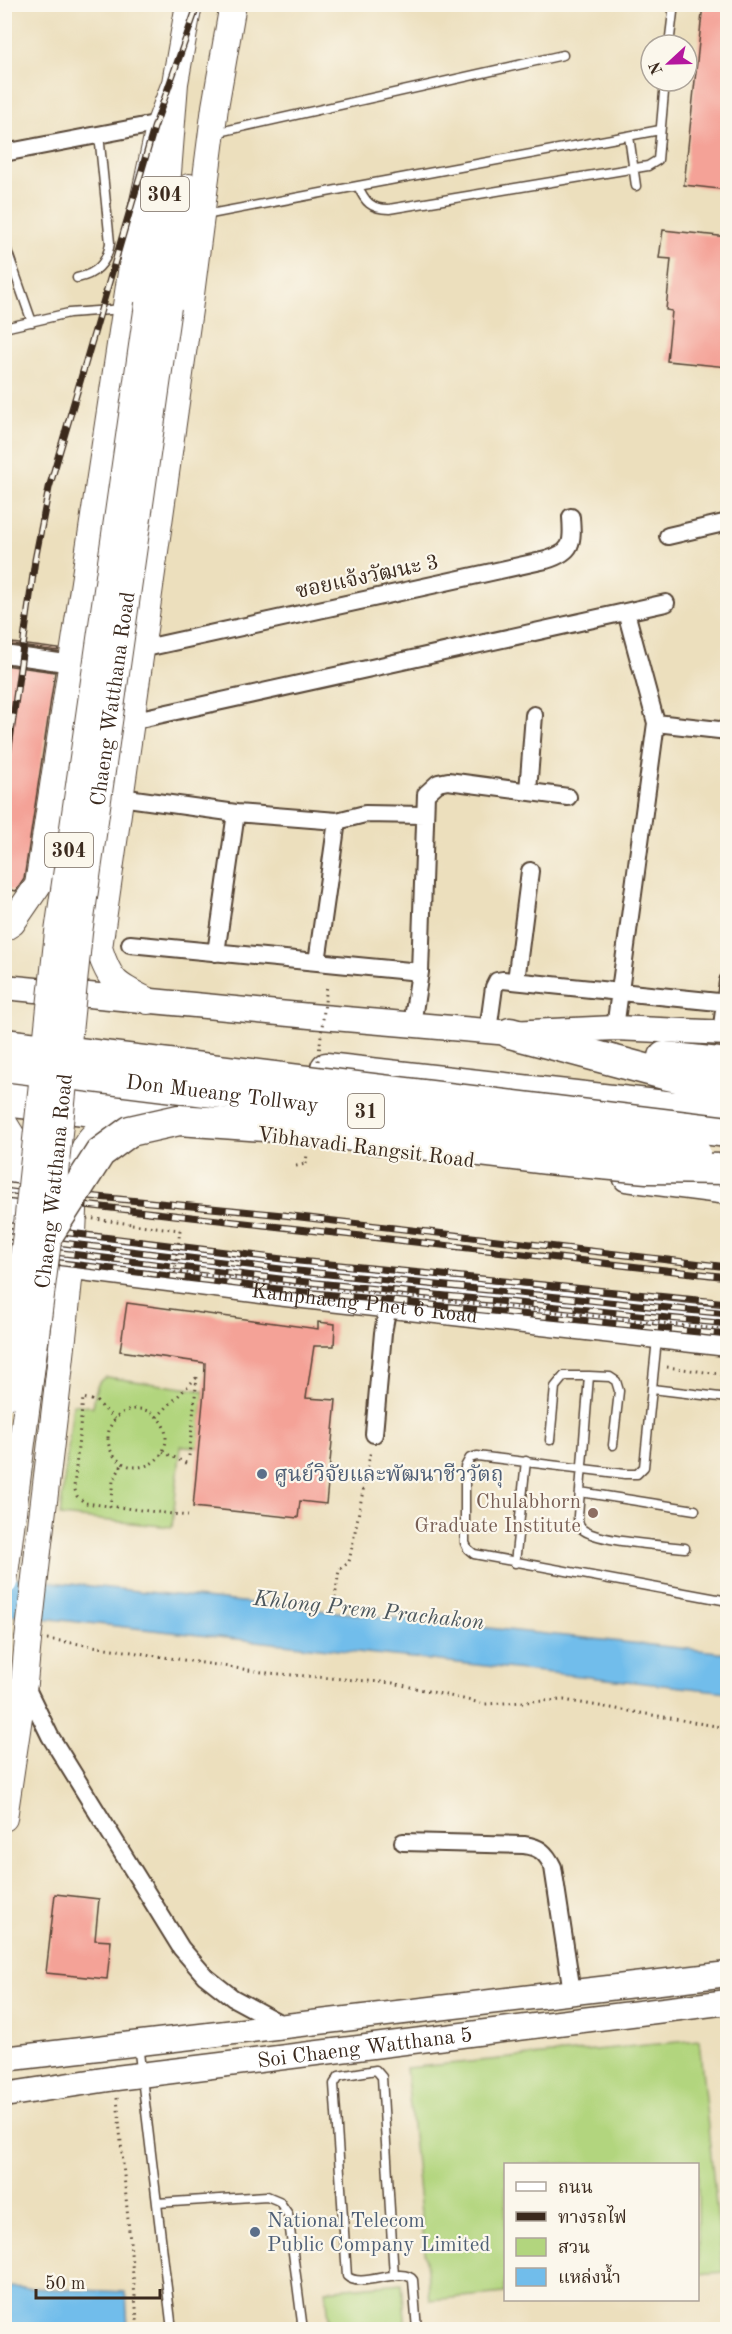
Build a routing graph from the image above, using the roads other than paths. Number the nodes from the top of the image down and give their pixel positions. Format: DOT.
graph roads {
  1 [pos="189,4"];
  2 [pos="233,4"];
  3 [pos="674,4"];
  4 [pos="670,33"];
  5 [pos="563,55"];
  6 [pos="176,83"];
  7 [pos="664,93"];
  8 [pos="214,107"];
  9 [pos="160,123"];
  10 [pos="660,130"];
  11 [pos="99,134"];
  12 [pos="211,134"];
  13 [pos="629,136"];
  14 [pos="4,153"];
  15 [pos="633,168"];
  16 [pos="357,186"];
  17 [pos="636,186"];
  18 [pos="201,215"];
  19 [pos="4,242"];
  20 [pos="77,278"];
  21 [pos="147,306"];
  22 [pos="32,322"];
  23 [pos="4,328"];
  24 [pos="571,517"];
  25 [pos="728,522"];
  26 [pos="668,536"];
  27 [pos="666,603"];
  28 [pos="626,612"];
  29 [pos="141,649"];
  30 [pos="4,654"];
  31 [pos="72,664"];
  32 [pos="534,716"];
  33 [pos="131,721"];
  34 [pos="656,723"];
  35 [pos="728,731"];
  36 [pos="528,791"];
  37 [pos="568,796"];
  38 [pos="120,797"];
  39 [pos="236,813"];
  40 [pos="424,815"];
  41 [pos="337,821"];
  42 [pos="530,871"];
  43 [pos="38,885"];
  44 [pos="104,908"];
  45 [pos="4,928"];
  46 [pos="130,944"];
  47 [pos="216,953"];
  48 [pos="317,962"];
  49 [pos="420,972"];
  50 [pos="516,981"];
  51 [pos="728,981"];
  52 [pos="4,987"];
  53 [pos="620,992"];
  54 [pos="148,1001"];
  55 [pos="726,1003"];
  56 [pos="412,1025"];
  57 [pos="615,1028"];
  58 [pos="4,1032"];
  59 [pos="499,1032"];
  60 [pos="724,1033"];
  61 [pos="4,1044"];
  62 [pos="580,1050"];
  63 [pos="728,1064"];
  64 [pos="4,1066"];
  65 [pos="4,1087"];
  66 [pos="728,1088"];
  67 [pos="4,1104"];
  68 [pos="728,1113"];
  69 [pos="121,1117"];
  70 [pos="4,1123"];
  71 [pos="728,1132"];
  72 [pos="728,1156"];
  73 [pos="728,1171"];
  74 [pos="728,1192"];
  75 [pos="5,1249"];
  76 [pos="64,1249"];
  77 [pos="4,1305"];
  78 [pos="388,1306"];
  79 [pos="728,1320"];
  80 [pos="64,1328"];
  81 [pos="657,1336"];
  82 [pos="728,1344"];
  83 [pos="589,1376"];
  84 [pos="652,1389"];
  85 [pos="4,1398"];
  86 [pos="728,1398"];
  87 [pos="374,1434"];
  88 [pos="550,1440"];
  89 [pos="613,1445"];
  90 [pos="526,1461"];
  91 [pos="582,1469"];
  92 [pos="580,1492"];
  93 [pos="695,1510"];
  94 [pos="685,1548"];
  95 [pos="515,1563"];
  96 [pos="4,1582"];
  97 [pos="728,1601"];
  98 [pos="24,1683"];
  99 [pos="4,1818"];
  100 [pos="403,1842"];
  101 [pos="728,1974"];
  102 [pos="573,1992"];
  103 [pos="728,2002"];
  104 [pos="285,2026"];
  105 [pos="137,2043"];
  106 [pos="4,2059"];
  107 [pos="142,2075"];
  108 [pos="4,2095"];
  109 [pos="157,2204"];
  110 [pos="394,2276"];
  111 [pos="172,2330"];
  112 [pos="303,2330"];
  113 [pos="417,2330"];
  1 -- 6 [label="main road, Chaeng Watthana Road / 304"];
  2 -- 8 [label="main road, Chaeng Watthana Road / 304"];
  3 -- 4 [label="lane"];
  5 -- 12 [label="lane"];
  6 -- 9 [label="main road, Chaeng Watthana Road"];
  6 -- 21 [label="main road, Chaeng Watthana Road / 304"];
  7 -- 10 [label="lane"];
  8 -- 12 [label="main road, Chaeng Watthana Road"];
  8 -- 21 [label="main road, Chaeng Watthana Road / 304"];
  9 -- 11 [label="street"];
  9 -- 21 [label="main road, Chaeng Watthana Road"];
  10 -- 13 [label="lane"];
  10 -- 15 [label="lane"];
  11 -- 14 [label="street"];
  11 -- 20 [label="lane"];
  12 -- 18 [label="main road, Chaeng Watthana Road"];
  13 -- 15 [label="lane"];
  13 -- 16 [label="lane"];
  15 -- 16 [label="lane"];
  15 -- 17 [label="lane"];
  16 -- 18 [label="lane"];
  18 -- 29 [label="main road, Chaeng Watthana Road"];
  19 -- 22 [label="lane"];
  21 -- 22 [label="lane"];
  21 -- 31 [label="main road, Chaeng Watthana Road"];
  21 -- 76 [label="main road, Chaeng Watthana Road / 304, bridge"];
  21 -- 85 [label="main road, Chaeng Watthana Road / 304, bridge"];
  22 -- 23 [label="lane"];
  24 -- 29 [label="street, ซอยแจ้งวัฒนะ 3"];
  25 -- 26 [label="street"];
  27 -- 28 [label="street"];
  28 -- 33 [label="street"];
  28 -- 34 [label="street"];
  29 -- 33 [label="main road, Chaeng Watthana Road"];
  30 -- 31 [label="street"];
  31 -- 43 [label="main road, Chaeng Watthana Road"];
  32 -- 36 [label="street"];
  33 -- 38 [label="main road, Chaeng Watthana Road"];
  34 -- 35 [label="street"];
  34 -- 53 [label="street"];
  36 -- 37 [label="street"];
  36 -- 40 [label="street"];
  38 -- 39 [label="street"];
  38 -- 44 [label="main road, Chaeng Watthana Road"];
  39 -- 41 [label="street"];
  39 -- 47 [label="street"];
  40 -- 41 [label="street"];
  40 -- 49 [label="street"];
  41 -- 48 [label="street"];
  42 -- 50 [label="street"];
  43 -- 44 [label="main road"];
  43 -- 45 [label="main road, Chaeng Watthana Road"];
  44 -- 54 [label="main road, Chaeng Watthana Road"];
  46 -- 47 [label="street"];
  47 -- 48 [label="street"];
  48 -- 49 [label="street"];
  49 -- 56 [label="street"];
  50 -- 53 [label="street"];
  50 -- 59 [label="street"];
  51 -- 55 [label="street"];
  52 -- 54 [label="street"];
  53 -- 55 [label="street"];
  53 -- 57 [label="street"];
  54 -- 56 [label="street"];
  55 -- 60 [label="street"];
  56 -- 59 [label="street"];
  57 -- 59 [label="street"];
  57 -- 60 [label="street"];
  58 -- 68 [label="highway, 31"];
  59 -- 62 [label="highway"];
  61 -- 71 [label="highway, Don Mueang Tollway / 31, bridge"];
  62 -- 63 [label="highway"];
  62 -- 66 [label="highway"];
  64 -- 72 [label="highway, Don Mueang Tollway / 31, bridge"];
  65 -- 73 [label="highway, Vibhavadi Rangsit Road / 31"];
  67 -- 69 [label="street, Vibhavadi Rangsit Road / 31"];
  69 -- 74 [label="street, Vibhavadi Rangsit Road / 31"];
  69 -- 76 [label="main road, Chaeng Watthana Road"];
  70 -- 75 [label="main road, Chaeng Watthana Road"];
  73 -- 76 [label="highway, bridge"];
  75 -- 76 [label="street, Kamphaeng Phet 6 Road"];
  76 -- 78 [label="street, Kamphaeng Phet 6 Road"];
  76 -- 79 [label="street, Kamphaeng Phet 6 Road"];
  76 -- 80 [label="main road, Chaeng Watthana Road"];
  76 -- 96 [label="main road, Chaeng Watthana Road / 304, bridge"];
  77 -- 80 [label="main road"];
  78 -- 81 [label="street, Kamphaeng Phet 6 Road"];
  78 -- 87 [label="street"];
  80 -- 98 [label="main road, Chaeng Watthana Road, bridge"];
  81 -- 82 [label="street, Kamphaeng Phet 6 Road"];
  81 -- 84 [label="lane"];
  83 -- 88 [label="lane"];
  83 -- 89 [label="lane"];
  83 -- 91 [label="lane"];
  84 -- 86 [label="lane"];
  84 -- 91 [label="lane"];
  90 -- 91 [label="lane"];
  90 -- 95 [label="lane"];
  90 -- 95 [label="lane"];
  91 -- 92 [label="lane"];
  92 -- 93 [label="lane"];
  92 -- 94 [label="lane"];
  95 -- 97 [label="lane"];
  98 -- 99 [label="main road, Chaeng Watthana Road"];
  98 -- 104 [label="street"];
  100 -- 102 [label="street"];
  101 -- 102 [label="street, Soi Chaeng Watthana 5"];
  102 -- 104 [label="street, Soi Chaeng Watthana 5"];
  103 -- 107 [label="street, Soi Chaeng Watthana 5"];
  104 -- 105 [label="street, Soi Chaeng Watthana 5"];
  105 -- 106 [label="street, Soi Chaeng Watthana 5"];
  105 -- 107 [label="lane"];
  107 -- 108 [label="street, Soi Chaeng Watthana 5"];
  107 -- 109 [label="lane"];
  109 -- 111 [label="lane"];
  109 -- 112 [label="lane"];
  110 -- 110 [label="lane"];
  110 -- 113 [label="lane"];
}
